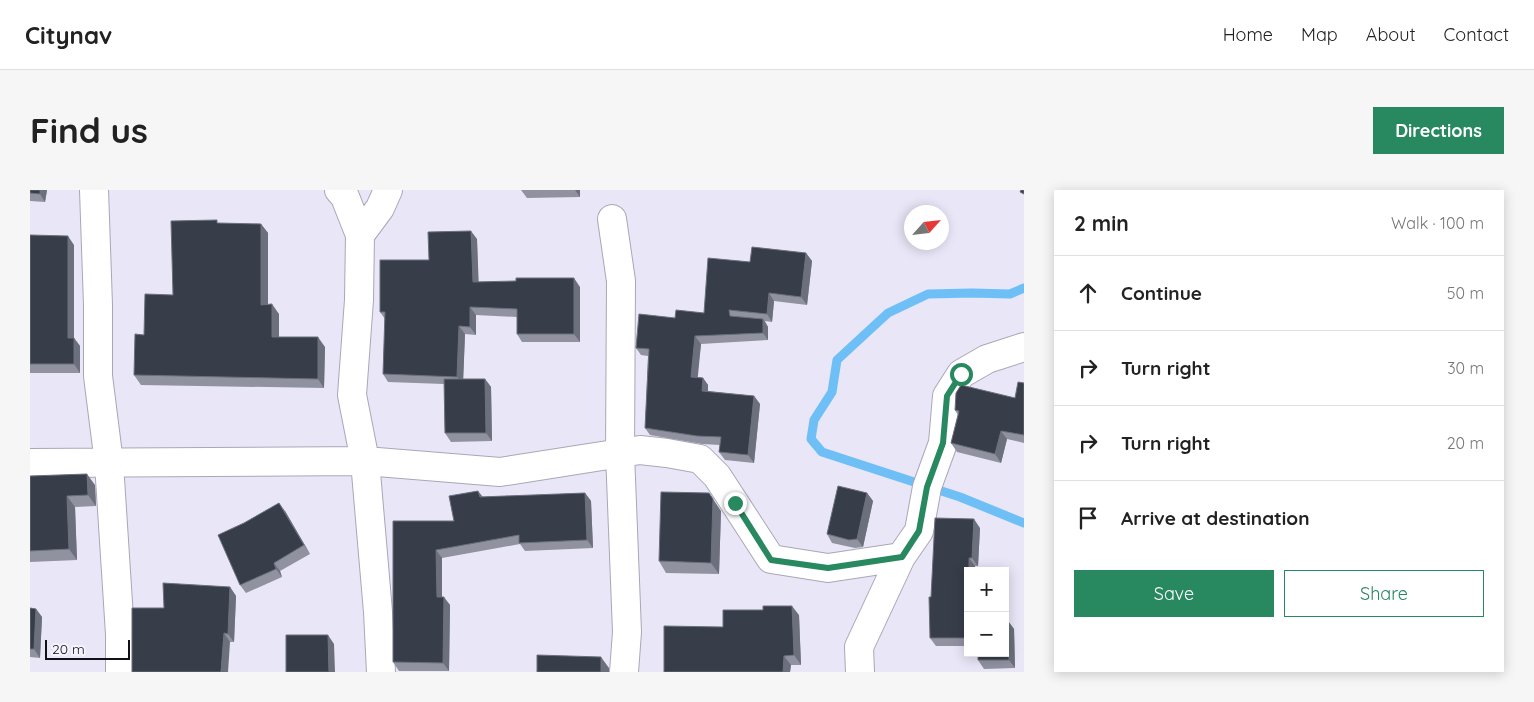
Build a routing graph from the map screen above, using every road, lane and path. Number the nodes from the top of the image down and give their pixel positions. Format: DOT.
graph roads {
  1 [pos="94,190"];
  2 [pos="339,190"];
  3 [pos="388,190"];
  4 [pos="612,219"];
  5 [pos="360,235"];
  6 [pos="1024,347"];
  7 [pos="620,453"];
  8 [pos="365,461"];
  9 [pos="30,463"];
  10 [pos="109,463"];
  11 [pos="902,557"];
  12 [pos="120,672"];
  13 [pos="381,672"];
  14 [pos="624,672"];
  15 [pos="860,672"];
  1 -- 10 [label="street"];
  2 -- 5 [label="street"];
  3 -- 5 [label="street"];
  4 -- 7 [label="street"];
  5 -- 8 [label="street"];
  6 -- 11 [label="street"];
  7 -- 8 [label="street"];
  7 -- 11 [label="street"];
  7 -- 14 [label="street"];
  8 -- 10 [label="street"];
  8 -- 13 [label="street"];
  9 -- 10 [label="street"];
  10 -- 12 [label="street"];
  11 -- 15 [label="street"];
}
